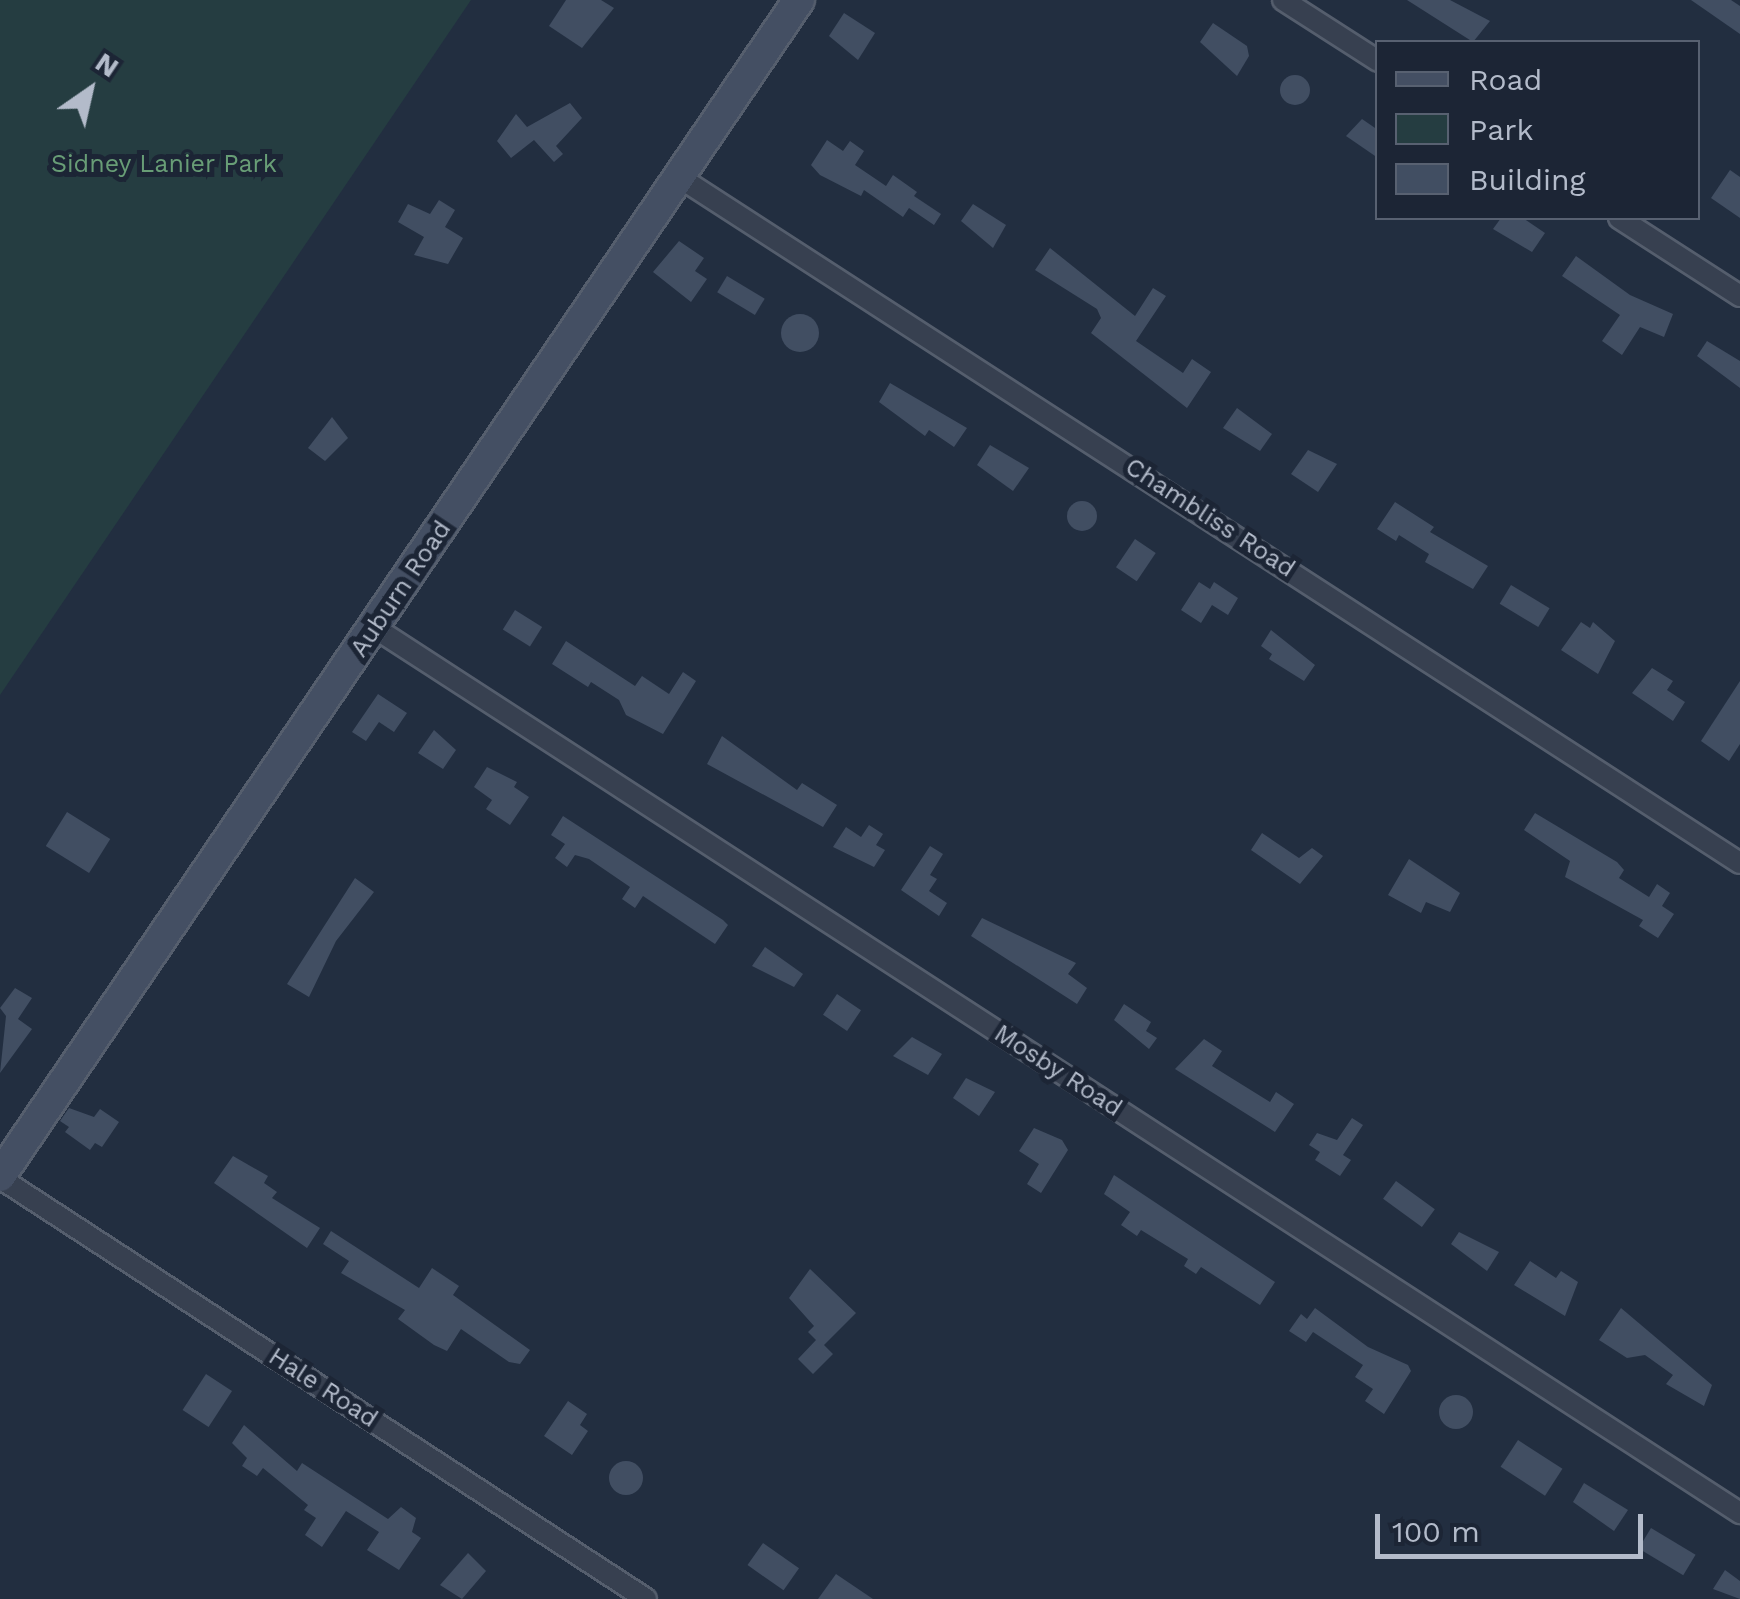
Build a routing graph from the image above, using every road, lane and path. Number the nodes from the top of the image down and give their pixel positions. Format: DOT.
graph roads {
  1 [pos="799,0"];
  2 [pos="1283,0"];
  3 [pos="1375,59"];
  4 [pos="679,177"];
  5 [pos="1622,220"];
  6 [pos="1740,296"];
  7 [pos="375,628"];
  8 [pos="1740,863"];
  9 [pos="0,1177"];
  10 [pos="1740,1513"];
  11 [pos="646,1599"];
  1 -- 4 [label="street, Auburn Road"];
  2 -- 3 [label="street"];
  4 -- 7 [label="street, Auburn Road"];
  4 -- 8 [label="street, Chambliss Road"];
  5 -- 6 [label="street"];
  7 -- 9 [label="street, Auburn Road"];
  7 -- 10 [label="street, Mosby Road"];
  9 -- 11 [label="street, Hale Road"];
}
